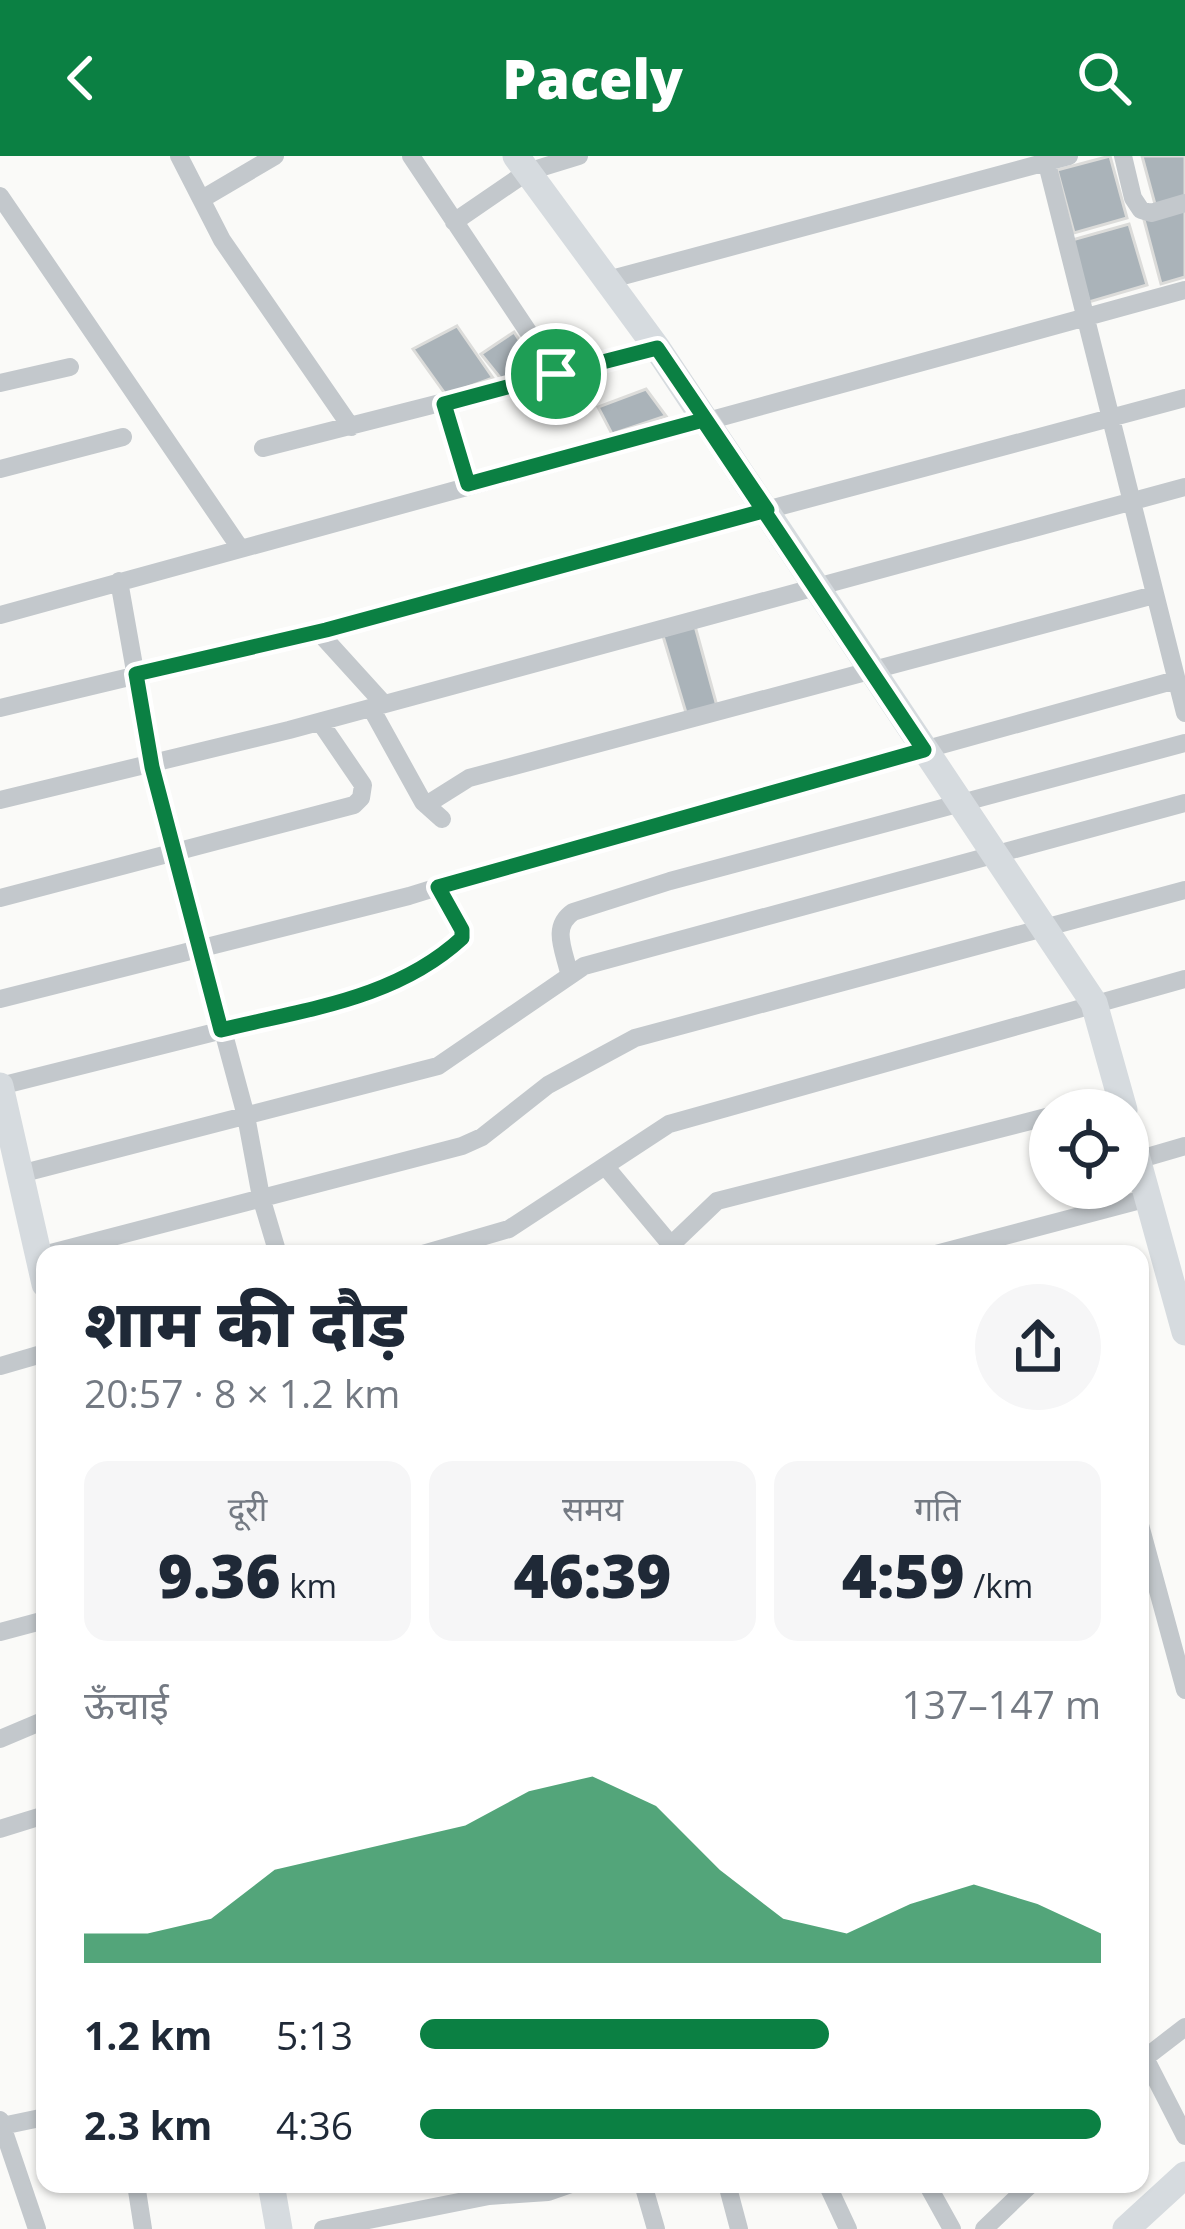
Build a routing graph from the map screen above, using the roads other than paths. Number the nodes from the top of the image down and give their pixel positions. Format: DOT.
graph roads {
  1 [pos="179,156"];
  2 [pos="275,156"];
  3 [pos="411,156"];
  4 [pos="579,156"];
  5 [pos="1069,156"];
  6 [pos="1123,156"];
  7 [pos="1046,159"];
  8 [pos="522,164"];
  9 [pos="0,196"];
  10 [pos="202,199"];
  11 [pos="1185,203"];
  12 [pos="454,221"];
  13 [pos="604,281"];
  14 [pos="1185,290"];
  15 [pos="1085,317"];
  16 [pos="657,348"];
  17 [pos="70,367"];
  18 [pos="556,374"];
  19 [pos="0,382"];
  20 [pos="1185,398"];
  21 [pos="444,404"];
  22 [pos="1110,418"];
  23 [pos="703,420"];
  24 [pos="351,428"];
  25 [pos="124,437"];
  26 [pos="263,448"];
  27 [pos="0,469"];
  28 [pos="468,484"];
  29 [pos="1185,487"];
  30 [pos="1130,502"];
  31 [pos="767,510"];
  32 [pos="240,548"];
  33 [pos="119,581"];
  34 [pos="816,586"];
  35 [pos="1154,596"];
  36 [pos="0,614"];
  37 [pos="326,630"];
  38 [pos="872,670"];
  39 [pos="136,674"];
  40 [pos="1176,680"];
  41 [pos="377,706"];
  42 [pos="0,708"];
  43 [pos="1185,713"];
  44 [pos="320,722"];
  45 [pos="1185,743"];
  46 [pos="924,750"];
  47 [pos="152,764"];
  48 [pos="0,800"];
  49 [pos="960,802"];
  50 [pos="1185,803"];
  51 [pos="425,805"];
  52 [pos="442,819"];
  53 [pos="994,852"];
  54 [pos="175,854"];
  55 [pos="438,887"];
  56 [pos="1185,890"];
  57 [pos="0,898"];
  58 [pos="1044,928"];
  59 [pos="202,948"];
  60 [pos="569,973"];
  61 [pos="1185,979"];
  62 [pos="0,998"];
  63 [pos="1094,1003"];
  64 [pos="221,1030"];
  65 [pos="0,1086"];
  66 [pos="1118,1089"];
  67 [pos="246,1116"];
  68 [pos="1029,1121"];
  69 [pos="1185,1146"];
  70 [pos="1149,1156"];
  71 [pos="605,1166"];
  72 [pos="20,1174"];
  73 [pos="261,1197"];
  74 [pos="1149,1201"];
  75 [pos="1106,1209"];
  76 [pos="39,1245"];
  77 [pos="101,1245"];
  78 [pos="275,1245"];
  79 [pos="454,1245"];
  80 [pos="669,1245"];
  81 [pos="676,1245"];
  82 [pos="970,1245"];
  83 [pos="1183,1314"];
  84 [pos="36,1356"];
  85 [pos="0,1366"];
  86 [pos="1149,1558"];
  87 [pos="36,1622"];
  88 [pos="0,1632"];
  89 [pos="1185,1690"];
  90 [pos="36,1724"];
  91 [pos="0,1739"];
  92 [pos="36,1818"];
  93 [pos="0,1829"];
  94 [pos="1185,2027"];
  95 [pos="1149,2049"];
  96 [pos="1149,2065"];
  97 [pos="36,2117"];
  98 [pos="1,2123"];
  99 [pos="1185,2135"];
  100 [pos="1185,2175"];
  101 [pos="20,2177"];
  102 [pos="0,2184"];
  103 [pos="137,2193"];
  104 [pos="273,2193"];
  105 [pos="533,2193"];
  106 [pos="646,2193"];
  107 [pos="730,2193"];
  108 [pos="831,2193"];
  109 [pos="932,2193"];
  110 [pos="1022,2193"];
  111 [pos="37,2229"];
  112 [pos="143,2229"];
  113 [pos="279,2229"];
  114 [pos="323,2229"];
  115 [pos="656,2229"];
  116 [pos="739,2229"];
  117 [pos="848,2229"];
  118 [pos="952,2229"];
  119 [pos="984,2229"];
  120 [pos="1126,2229"];
  1 -- 10 [label="street"];
  2 -- 10 [label="street"];
  3 -- 12 [label="street"];
  4 -- 8 [label="street"];
  5 -- 7 [label="street"];
  6 -- 11 [label="street"];
  7 -- 13 [label="street"];
  7 -- 15 [label="street"];
  8 -- 12 [label="street"];
  8 -- 13 [label="street"];
  9 -- 32 [label="street"];
  10 -- 24 [label="street"];
  12 -- 18 [label="street"];
  13 -- 16 [label="street"];
  14 -- 15 [label="street"];
  15 -- 22 [label="street"];
  15 -- 23 [label="street"];
  16 -- 18 [label="street"];
  16 -- 23 [label="street"];
  17 -- 19 [label="street"];
  18 -- 21 [label="street"];
  20 -- 22 [label="street"];
  21 -- 24 [label="street"];
  21 -- 28 [label="street"];
  22 -- 30 [label="street"];
  22 -- 31 [label="street"];
  23 -- 28 [label="street"];
  23 -- 31 [label="street"];
  24 -- 26 [label="street"];
  25 -- 27 [label="street"];
  28 -- 32 [label="street"];
  29 -- 30 [label="street"];
  30 -- 34 [label="street"];
  30 -- 35 [label="street"];
  31 -- 34 [label="street"];
  31 -- 37 [label="street"];
  32 -- 33 [label="street"];
  33 -- 36 [label="street"];
  33 -- 39 [label="street"];
  34 -- 38 [label="street"];
  34 -- 41 [label="street"];
  35 -- 38 [label="street"];
  35 -- 40 [label="street"];
  37 -- 39 [label="street"];
  37 -- 41 [label="street"];
  38 -- 46 [label="street"];
  38 -- 51 [label="street"];
  39 -- 42 [label="street"];
  39 -- 47 [label="street"];
  40 -- 43 [label="street"];
  40 -- 46 [label="street"];
  41 -- 44 [label="street"];
  41 -- 51 [label="street"];
  44 -- 47 [label="street"];
  44 -- 54 [label="street"];
  45 -- 49 [label="street"];
  46 -- 49 [label="street"];
  46 -- 55 [label="street"];
  47 -- 48 [label="street"];
  47 -- 54 [label="street"];
  49 -- 53 [label="street"];
  49 -- 60 [label="street"];
  50 -- 53 [label="street"];
  51 -- 52 [label="street"];
  53 -- 58 [label="street"];
  53 -- 60 [label="street"];
  54 -- 57 [label="street"];
  54 -- 59 [label="street"];
  55 -- 59 [label="street"];
  55 -- 64 [label="street"];
  56 -- 58 [label="street"];
  58 -- 63 [label="street"];
  58 -- 73 [label="street"];
  59 -- 62 [label="street"];
  59 -- 64 [label="street"];
  60 -- 67 [label="street"];
  61 -- 63 [label="street"];
  63 -- 66 [label="street"];
  63 -- 71 [label="street"];
  64 -- 65 [label="street"];
  64 -- 67 [label="street"];
  65 -- 72 [label="street"];
  67 -- 72 [label="street"];
  67 -- 73 [label="street"];
  68 -- 81 [label="street"];
  69 -- 70 [label="street"];
  71 -- 79 [label="street"];
  71 -- 80 [label="street"];
  72 -- 76 [label="street"];
  73 -- 77 [label="street"];
  73 -- 78 [label="street"];
  74 -- 83 [label="street"];
  75 -- 82 [label="street"];
  84 -- 85 [label="street"];
  86 -- 89 [label="street"];
  87 -- 88 [label="street"];
  90 -- 91 [label="street"];
  92 -- 93 [label="street"];
  94 -- 95 [label="street"];
  96 -- 99 [label="street"];
  97 -- 98 [label="street"];
  98 -- 101 [label="street"];
  100 -- 120 [label="street"];
  101 -- 102 [label="street"];
  101 -- 111 [label="street"];
  103 -- 112 [label="street"];
  104 -- 113 [label="street"];
  105 -- 114 [label="street"];
  106 -- 115 [label="street"];
  107 -- 116 [label="street"];
  108 -- 117 [label="street"];
  109 -- 118 [label="street"];
  110 -- 119 [label="street"];
}
